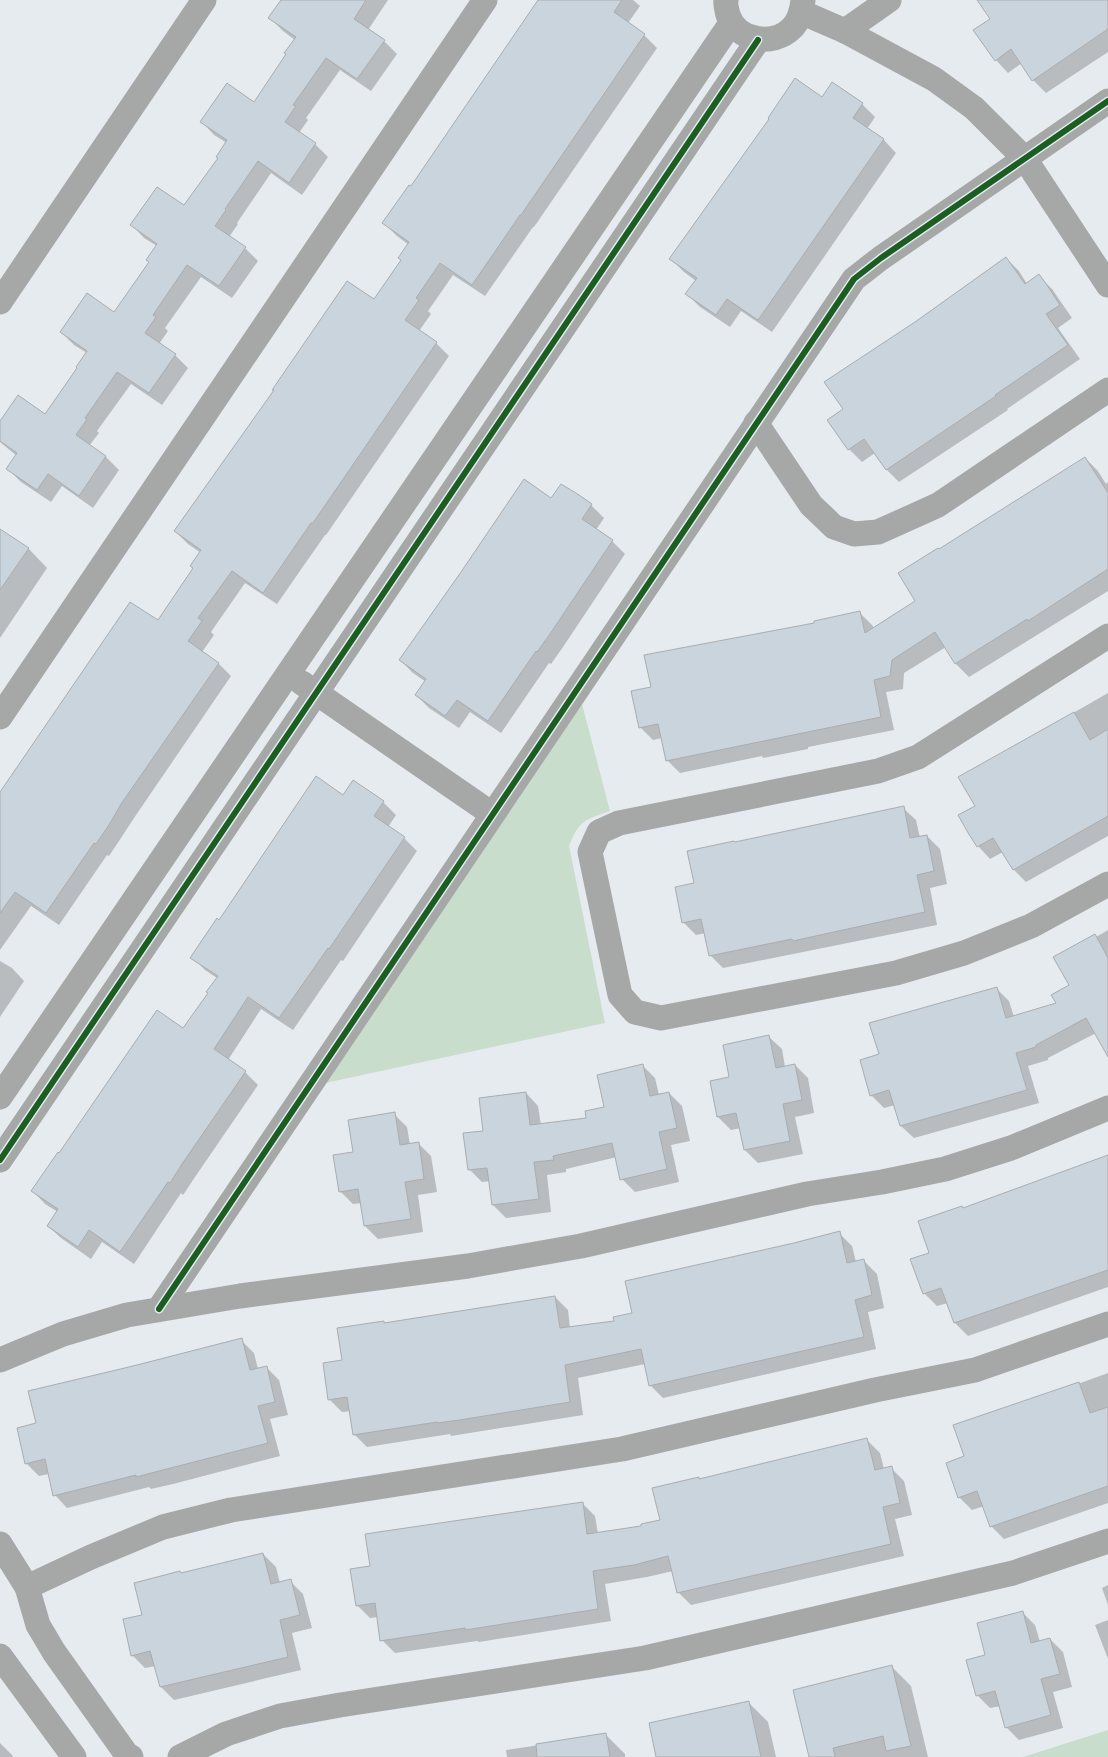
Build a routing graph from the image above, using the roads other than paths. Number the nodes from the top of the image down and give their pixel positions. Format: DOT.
graph roads {
  1 [pos="204,0"];
  2 [pos="485,0"];
  3 [pos="890,0"];
  4 [pos="802,6"];
  5 [pos="728,11"];
  6 [pos="845,31"];
  7 [pos="758,40"];
  8 [pos="1108,101"];
  9 [pos="1025,159"];
  10 [pos="1108,284"];
  11 [pos="0,302"];
  12 [pos="1108,390"];
  13 [pos="756,423"];
  14 [pos="1108,636"];
  15 [pos="288,673"];
  16 [pos="316,693"];
  17 [pos="0,717"];
  18 [pos="492,814"];
  19 [pos="1108,884"];
  20 [pos="0,1097"];
  21 [pos="1108,1108"];
  22 [pos="0,1160"];
  23 [pos="159,1310"];
  24 [pos="1108,1324"];
  25 [pos="0,1360"];
  26 [pos="1108,1541"];
  27 [pos="0,1544"];
  28 [pos="27,1587"];
  29 [pos="0,1656"];
  30 [pos="74,1757"];
  31 [pos="131,1757"];
  32 [pos="180,1757"];
  1 -- 11 [label="street"];
  2 -- 17 [label="street"];
  3 -- 6 [label="street"];
  4 -- 6 [label="street"];
  4 -- 7 [label="street"];
  5 -- 7 [label="street"];
  5 -- 15 [label="street"];
  6 -- 9 [label="street"];
  7 -- 16 [label="street"];
  8 -- 9 [label="street"];
  9 -- 10 [label="street"];
  9 -- 13 [label="street"];
  12 -- 13 [label="street"];
  13 -- 18 [label="street"];
  14 -- 19 [label="street"];
  15 -- 16 [label="street"];
  15 -- 20 [label="street"];
  16 -- 18 [label="street"];
  16 -- 22 [label="street"];
  18 -- 23 [label="street"];
  21 -- 23 [label="street"];
  23 -- 25 [label="street"];
  24 -- 28 [label="street"];
  26 -- 32 [label="street"];
  27 -- 28 [label="street"];
  28 -- 31 [label="street"];
  29 -- 30 [label="street"];
}
